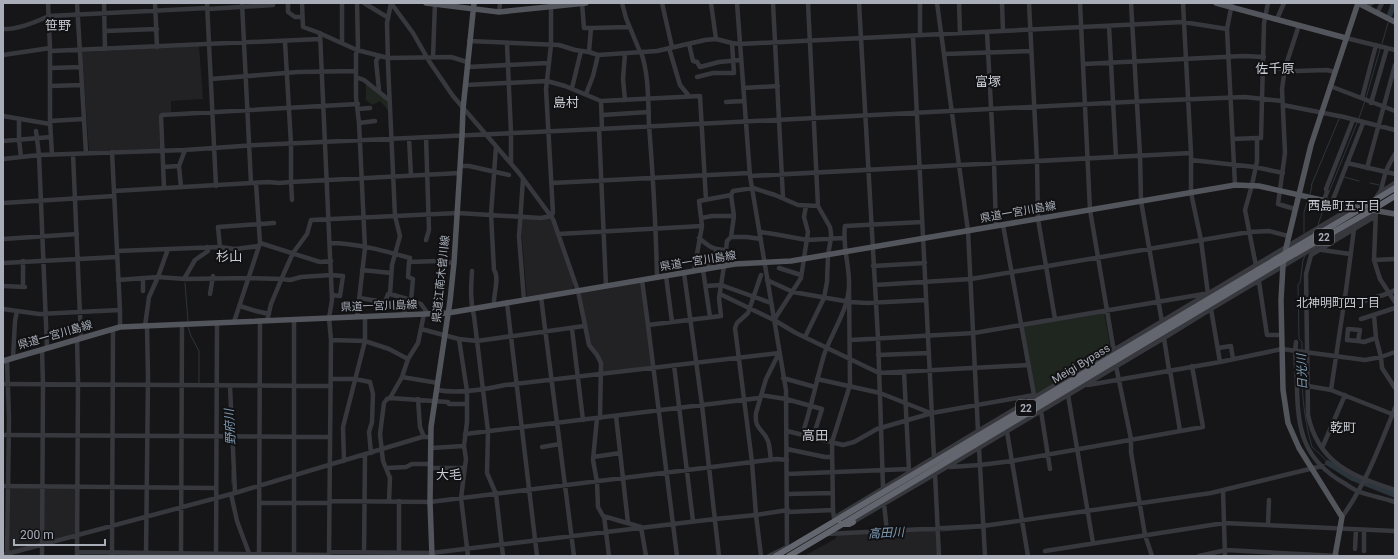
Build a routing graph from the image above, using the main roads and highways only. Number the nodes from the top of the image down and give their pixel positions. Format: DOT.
graph roads {
  1 [pos="426,3"];
  2 [pos="582,3"];
  3 [pos="586,3"];
  4 [pos="1216,3"];
  5 [pos="1358,3"];
  6 [pos="435,4"];
  7 [pos="563,4"];
  8 [pos="1232,5"];
  9 [pos="473,6"];
  10 [pos="1395,22"];
  11 [pos="1346,38"];
  12 [pos="1395,188"];
  13 [pos="1298,195"];
  14 [pos="1395,197"];
  15 [pos="1362,208"];
  16 [pos="1374,210"];
  17 [pos="1395,214"];
  18 [pos="1278,264"];
  19 [pos="448,313"];
  20 [pos="5,360"];
  21 [pos="834,518"];
  22 [pos="854,522"];
  23 [pos="841,524"];
  24 [pos="798,543"];
  25 [pos="788,552"];
  26 [pos="432,554"];
  27 [pos="776,556"];
  28 [pos="1335,556"];
  1 -- 6 [label="main road"];
  2 -- 3 [label="main road"];
  2 -- 7 [label="main road"];
  4 -- 8 [label="main road"];
  5 -- 10 [label="main road"];
  5 -- 11 [label="main road"];
  6 -- 9 [label="main road"];
  7 -- 9 [label="main road"];
  8 -- 11 [label="main road"];
  9 -- 19 [label="main road, 県道江南木曽川線"];
  11 -- 13 [label="main road"];
  12 -- 15 [label="highway, Meigi Bypass / 22"];
  13 -- 15 [label="main road, 県道一宮川島線"];
  13 -- 18 [label="main road"];
  13 -- 19 [label="main road, 県道一宮川島線"];
  14 -- 16 [label="highway, Meigi Bypass / 22"];
  15 -- 16 [label="main road, 県道一宮川島線"];
  15 -- 18 [label="highway, Meigi Bypass / 22, bridge"];
  16 -- 17 [label="main road, 県道一宮川島線"];
  16 -- 18 [label="highway, Meigi Bypass / 22, bridge"];
  18 -- 23 [label="highway, Meigi Bypass / 22"];
  18 -- 24 [label="highway, Meigi Bypass / 22"];
  18 -- 28 [label="main road"];
  19 -- 20 [label="main road, 県道一宮川島線"];
  19 -- 26 [label="main road, 県道江南木曽川線"];
  21 -- 24 [label="highway, 22"];
  22 -- 23 [label="highway, 22"];
  23 -- 25 [label="highway, Meigi Bypass / 22"];
  24 -- 25 [label="highway, Meigi Bypass / 22"];
  25 -- 27 [label="highway, Meigi Bypass / 22"];
}
